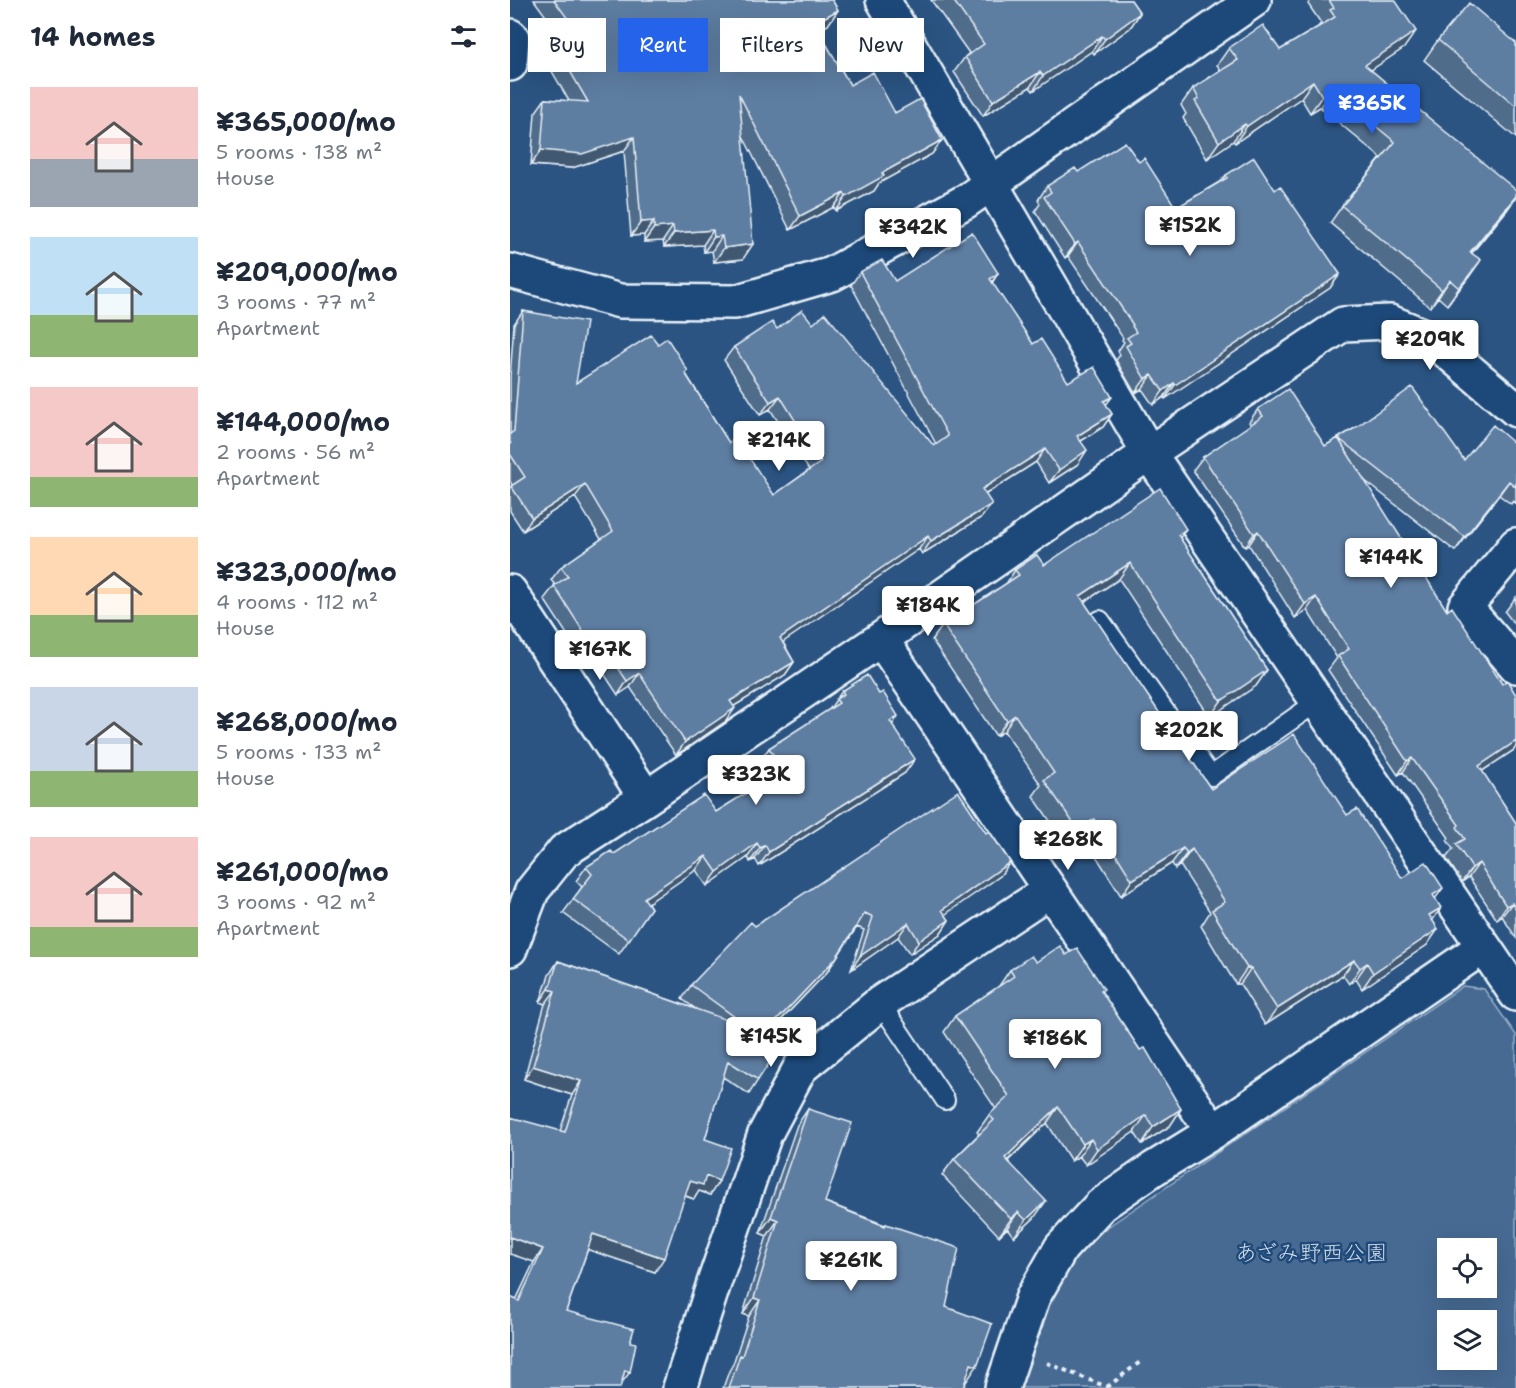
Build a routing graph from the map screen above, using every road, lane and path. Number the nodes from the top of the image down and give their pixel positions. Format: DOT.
graph roads {
  1 [pos="883,0"];
  2 [pos="1254,0"];
  3 [pos="510,36"];
  4 [pos="510,64"];
  5 [pos="991,184"];
  6 [pos="510,271"];
  7 [pos="1516,410"];
  8 [pos="1149,453"];
  9 [pos="1516,545"];
  10 [pos="510,592"];
  11 [pos="1100,620"];
  12 [pos="881,639"];
  13 [pos="1516,666"];
  14 [pos="1317,702"];
  15 [pos="646,798"];
  16 [pos="1050,890"];
  17 [pos="1483,947"];
  18 [pos="510,949"];
  19 [pos="1516,994"];
  20 [pos="880,1004"];
  21 [pos="945,1100"];
  22 [pos="1213,1132"];
  23 [pos="1015,1351"];
  24 [pos="1140,1362"];
  25 [pos="1107,1387"];
  26 [pos="680,1388"];
  27 [pos="1002,1388"];
  1 -- 5 [label="street"];
  2 -- 5 [label="street"];
  3 -- 4 [label="street"];
  5 -- 6 [label="street"];
  5 -- 8 [label="street"];
  7 -- 8 [label="street"];
  8 -- 12 [label="street"];
  8 -- 14 [label="street"];
  9 -- 13 [label="street"];
  10 -- 15 [label="street"];
  11 -- 14 [label="lane"];
  12 -- 15 [label="street"];
  12 -- 16 [label="street"];
  14 -- 17 [label="street"];
  15 -- 18 [label="street"];
  16 -- 20 [label="street"];
  16 -- 22 [label="street"];
  17 -- 19 [label="street"];
  17 -- 22 [label="street"];
  20 -- 21 [label="lane"];
  20 -- 26 [label="street"];
  22 -- 23 [label="street"];
  23 -- 25 [label="path"];
  23 -- 27 [label="street"];
  24 -- 25 [label="path"];
}
